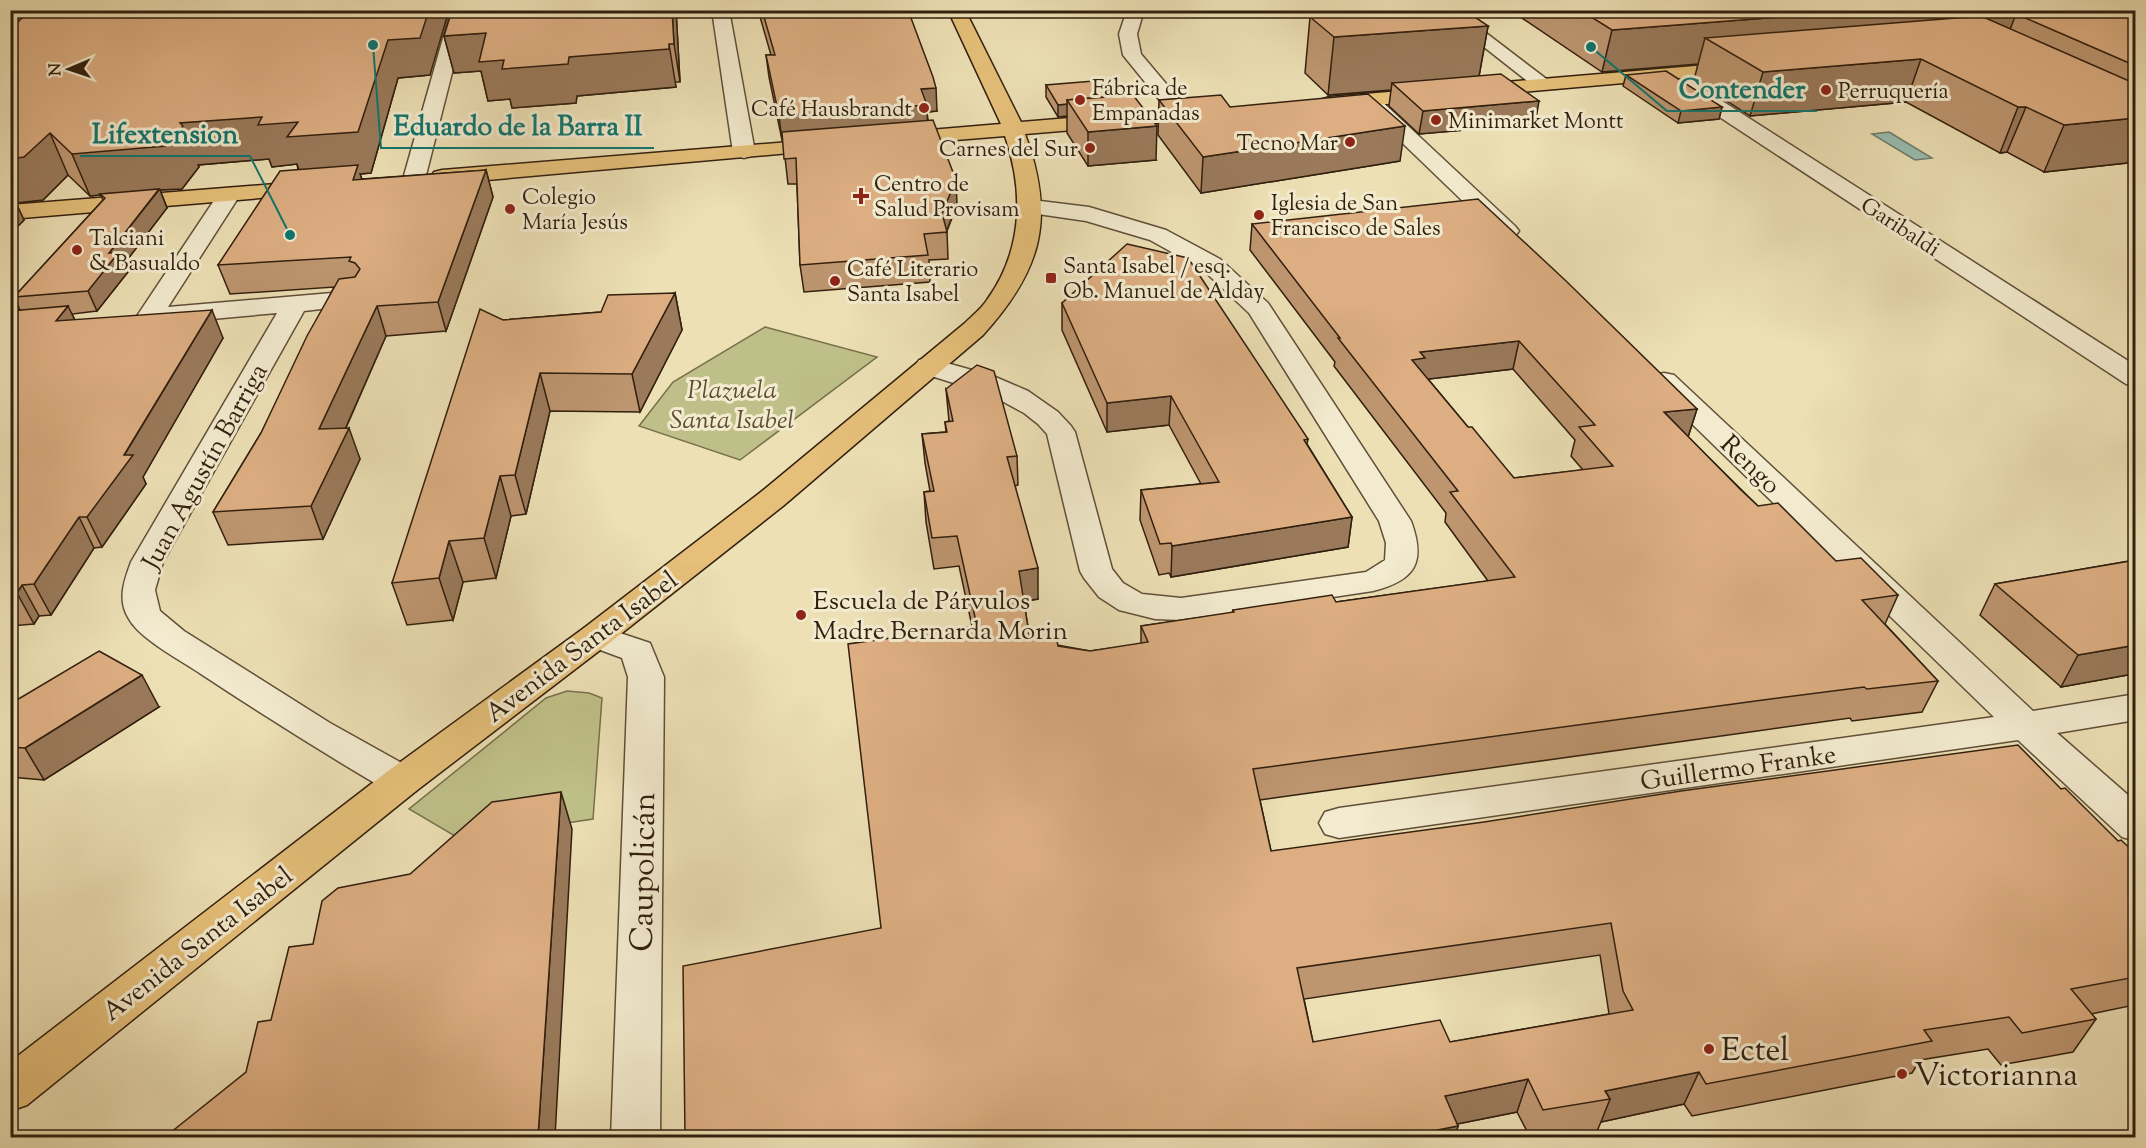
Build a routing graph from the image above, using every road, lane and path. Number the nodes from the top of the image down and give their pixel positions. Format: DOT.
graph roads {
  1 [pos="460,10"];
  2 [pos="720,10"];
  3 [pos="956,10"];
  4 [pos="1136,10"];
  5 [pos="1445,10"];
  6 [pos="1761,66"];
  7 [pos="1667,74"];
  8 [pos="1543,84"];
  9 [pos="1368,100"];
  10 [pos="1315,104"];
  11 [pos="1227,111"];
  12 [pos="1182,115"];
  13 [pos="1014,129"];
  14 [pos="871,141"];
  15 [pos="848,143"];
  16 [pos="744,152"];
  17 [pos="414,179"];
  18 [pos="391,181"];
  19 [pos="333,186"];
  20 [pos="229,195"];
  21 [pos="1032,207"];
  22 [pos="10,212"];
  23 [pos="1522,246"];
  24 [pos="355,299"];
  25 [pos="295,304"];
  26 [pos="1644,362"];
  27 [pos="929,366"];
  28 [pos="2136,378"];
  29 [pos="596,636"];
  30 [pos="2136,707"];
  31 [pos="2025,725"];
  32 [pos="402,781"];
  33 [pos="1339,823"];
  34 [pos="2136,826"];
  35 [pos="10,1090"];
  36 [pos="634,1137"];
  1 -- 17 [label="street"];
  2 -- 16 [label="street"];
  3 -- 13 [label="main road, Avenida Santa Isabel"];
  4 -- 12 [label="street"];
  5 -- 8 [label="street"];
  6 -- 7 [label="main road"];
  7 -- 8 [label="main road"];
  7 -- 28 [label="street, Garibaldi"];
  8 -- 9 [label="main road"];
  9 -- 10 [label="main road"];
  9 -- 23 [label="street"];
  11 -- 12 [label="main road"];
  12 -- 13 [label="main road"];
  13 -- 14 [label="main road"];
  13 -- 21 [label="main road, Avenida Santa Isabel"];
  15 -- 16 [label="main road"];
  16 -- 17 [label="main road"];
  17 -- 18 [label="main road"];
  19 -- 20 [label="main road"];
  20 -- 22 [label="main road"];
  20 -- 25 [label="street"];
  21 -- 27 [label="main road, Avenida Santa Isabel"];
  21 -- 27 [label="street"];
  24 -- 25 [label="street"];
  25 -- 32 [label="street, Juan Agustín Barriga"];
  26 -- 31 [label="street, Rengo"];
  27 -- 29 [label="main road, Avenida Santa Isabel"];
  29 -- 32 [label="main road, Avenida Santa Isabel"];
  29 -- 36 [label="street, Caupolicán"];
  30 -- 31 [label="street, Guillermo Franke"];
  31 -- 33 [label="street, Guillermo Franke"];
  31 -- 34 [label="street, Rengo"];
  32 -- 35 [label="main road, Avenida Santa Isabel"];
}
